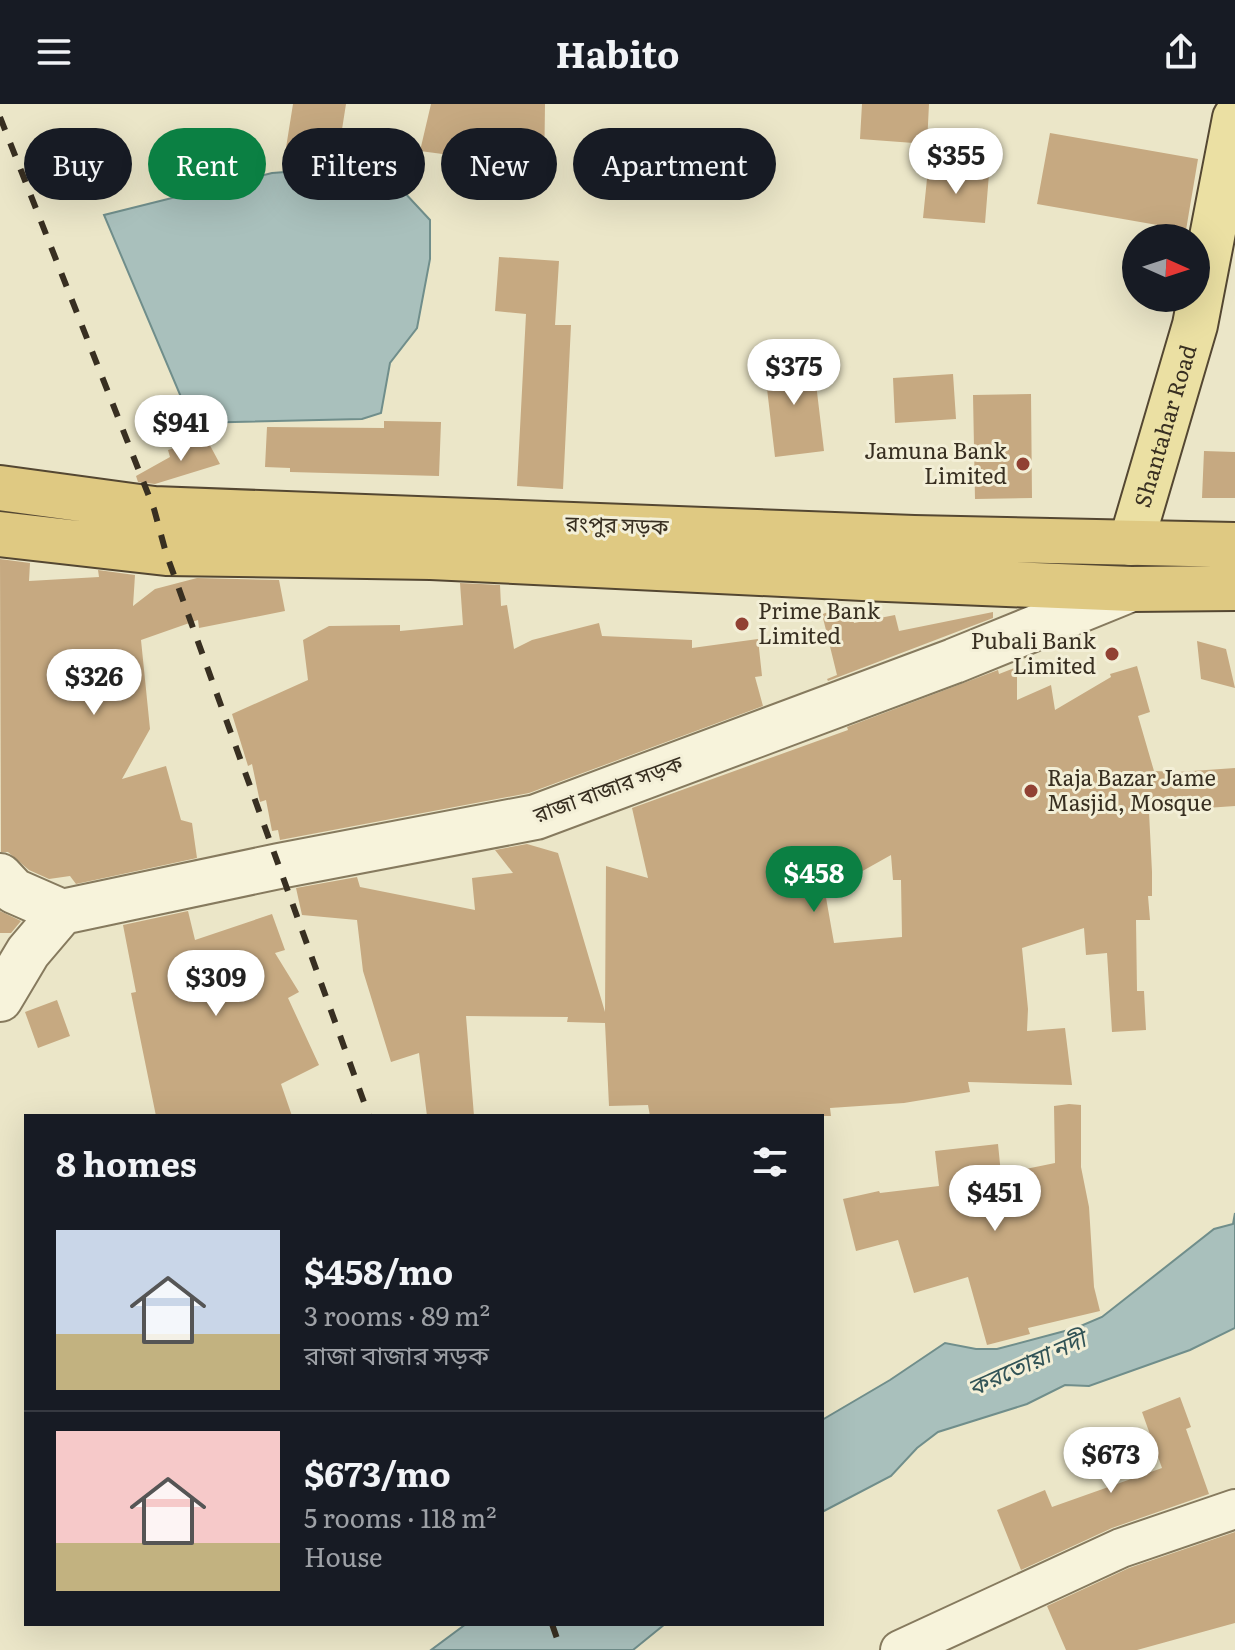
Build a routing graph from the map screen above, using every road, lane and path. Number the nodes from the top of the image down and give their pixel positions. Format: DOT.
graph roads {
  1 [pos="1235,118"];
  2 [pos="0,488"];
  3 [pos="0,534"];
  4 [pos="1131,543"];
  5 [pos="1235,545"];
  6 [pos="1235,588"];
  7 [pos="1131,589"];
  8 [pos="0,876"];
  9 [pos="62,912"];
  10 [pos="0,999"];
  11 [pos="1235,1509"];
  12 [pos="900,1650"];
  1 -- 4 [label="main road, Shantahar Road"];
  2 -- 4 [label="highway, রংপুর সড়ক"];
  3 -- 7 [label="highway, রংপুর সড়ক"];
  4 -- 5 [label="highway, রংপুর সড়ক"];
  4 -- 7 [label="highway"];
  6 -- 7 [label="highway, রংপুর সড়ক"];
  7 -- 9 [label="street, রাজা বাজার সড়ক"];
  8 -- 9 [label="street"];
  9 -- 10 [label="street"];
  11 -- 12 [label="street"];
}
